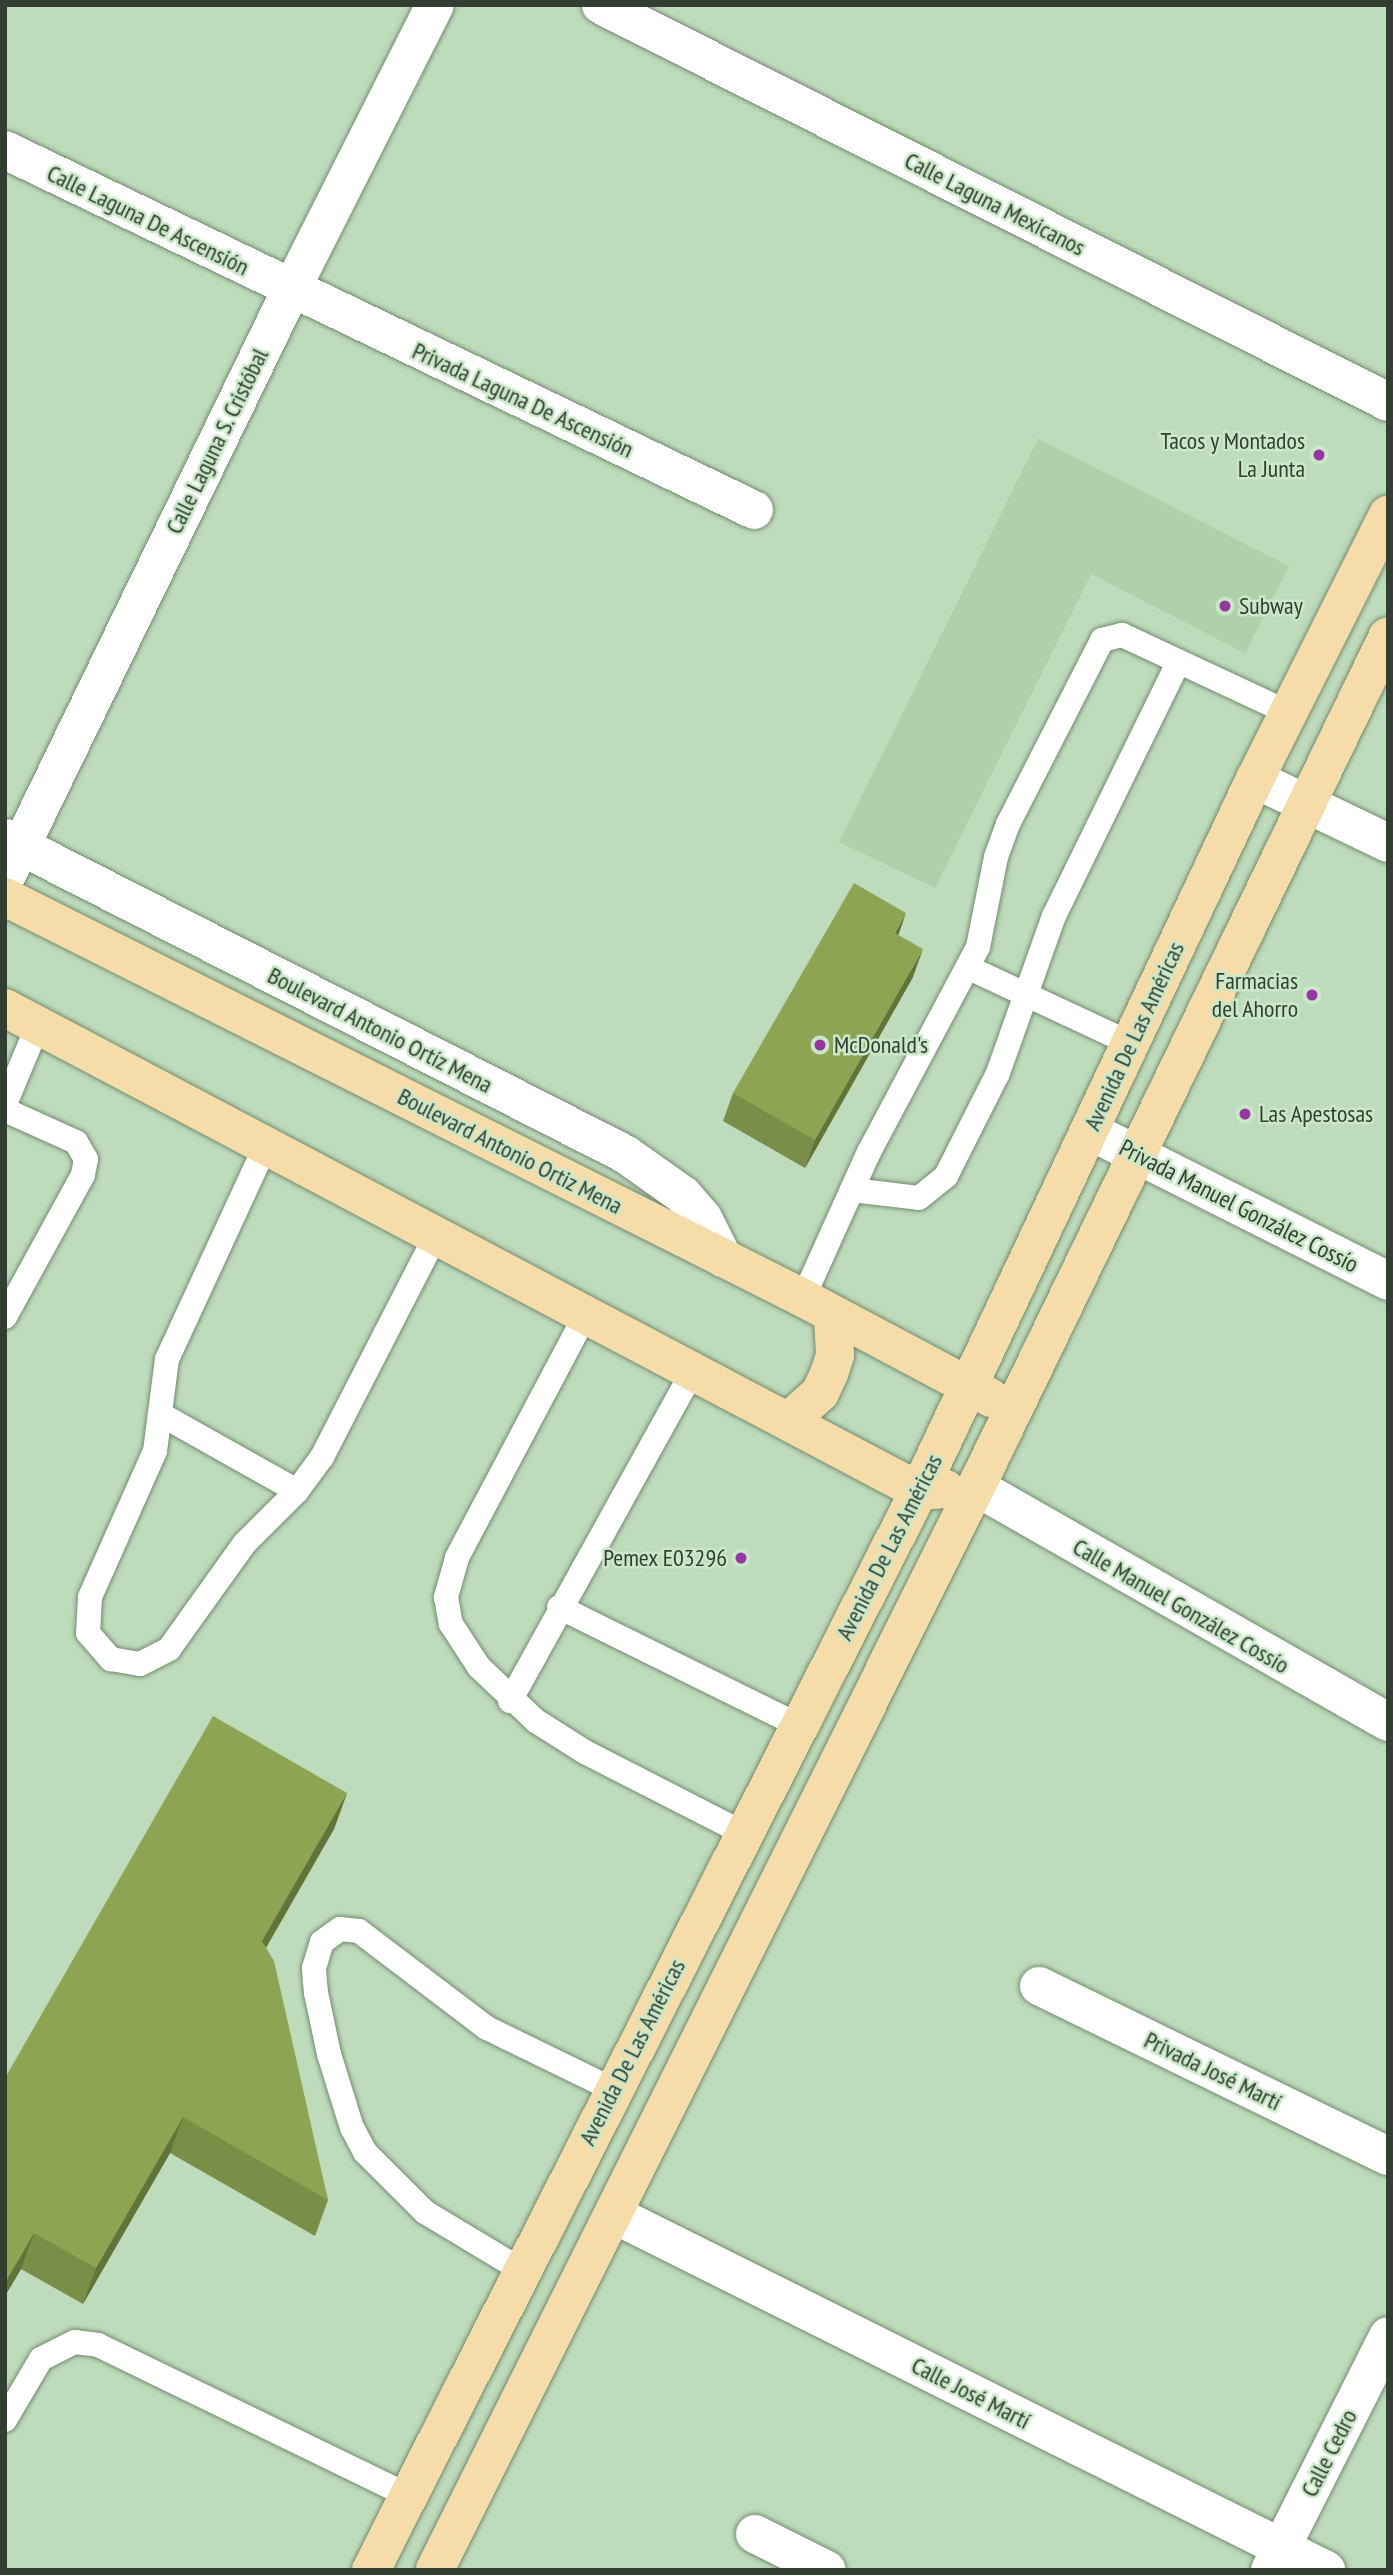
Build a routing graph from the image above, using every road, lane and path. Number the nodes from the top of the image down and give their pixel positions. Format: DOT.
graph roads {
  1 [pos="435,5"];
  2 [pos="601,5"];
  3 [pos="5,150"];
  4 [pos="290,290"];
  5 [pos="1388,402"];
  6 [pos="754,510"];
  7 [pos="1388,516"];
  8 [pos="1388,636"];
  9 [pos="1178,663"];
  10 [pos="1289,713"];
  11 [pos="1255,779"];
  12 [pos="1307,804"];
  13 [pos="1388,843"];
  14 [pos="10,854"];
  15 [pos="5,897"];
  16 [pos="968,968"];
  17 [pos="1024,995"];
  18 [pos="22,1017"];
  19 [pos="1130,1043"];
  20 [pos="5,1104"];
  21 [pos="5,1110"];
  22 [pos="1090,1131"];
  23 [pos="266,1145"];
  24 [pos="1137,1155"];
  25 [pos="852,1190"];
  26 [pos="437,1233"];
  27 [pos="723,1258"];
  28 [pos="1388,1281"];
  29 [pos="818,1307"];
  30 [pos="587,1312"];
  31 [pos="5,1317"];
  32 [pos="694,1369"];
  33 [pos="970,1387"];
  34 [pos="1011,1409"];
  35 [pos="160,1414"];
  36 [pos="790,1420"];
  37 [pos="976,1487"];
  38 [pos="297,1490"];
  39 [pos="919,1491"];
  40 [pos="559,1606"];
  41 [pos="510,1700"];
  42 [pos="1388,1722"];
  43 [pos="797,1725"];
  44 [pos="743,1833"];
  45 [pos="1039,1986"];
  46 [pos="612,2089"];
  47 [pos="1388,2156"];
  48 [pos="615,2215"];
  49 [pos="523,2270"];
  50 [pos="1388,2336"];
  51 [pos="5,2420"];
  52 [pos="409,2496"];
  53 [pos="755,2534"];
  54 [pos="1276,2558"];
  55 [pos="371,2570"];
  56 [pos="435,2570"];
  57 [pos="827,2570"];
  58 [pos="1326,2570"];
  1 -- 4 [label="street, Calle Laguna S. Cristóbal"];
  2 -- 5 [label="street, Calle Laguna Mexicanos"];
  3 -- 4 [label="street, Calle Laguna De Ascensión"];
  4 -- 6 [label="street, Privada Laguna De Ascensión"];
  4 -- 14 [label="street, Calle Laguna S. Cristóbal"];
  7 -- 10 [label="main road, Avenida De Las Américas"];
  8 -- 12 [label="main road, Avenida De Las Américas"];
  9 -- 10 [label="lane"];
  9 -- 16 [label="lane"];
  9 -- 17 [label="lane"];
  10 -- 11 [label="main road, Avenida De Las Américas"];
  11 -- 12 [label="street"];
  11 -- 19 [label="main road, Avenida De Las Américas"];
  12 -- 13 [label="street"];
  12 -- 24 [label="main road, Avenida De Las Américas"];
  14 -- 27 [label="street, Boulevard Antonio Ortíz Mena"];
  15 -- 27 [label="main road, Boulevard Antonio Ortiz Mena"];
  16 -- 17 [label="lane"];
  16 -- 25 [label="lane"];
  17 -- 19 [label="lane"];
  17 -- 25 [label="lane"];
  18 -- 20 [label="lane"];
  18 -- 23 [label="main road"];
  19 -- 22 [label="main road, Avenida De Las Américas"];
  21 -- 31 [label="lane"];
  22 -- 24 [label="street, Privada Manuel González Cossío"];
  22 -- 33 [label="main road, Avenida De Las Américas"];
  23 -- 26 [label="main road"];
  23 -- 35 [label="lane"];
  24 -- 28 [label="street, Privada Manuel González Cossío"];
  24 -- 34 [label="main road, Avenida De Las Américas"];
  25 -- 29 [label="lane"];
  26 -- 30 [label="main road"];
  26 -- 38 [label="lane"];
  27 -- 29 [label="main road, Boulevard Antonio Ortiz Mena"];
  29 -- 33 [label="main road, Boulevard Antonio Ortiz Mena"];
  29 -- 36 [label="main road"];
  30 -- 32 [label="main road"];
  30 -- 41 [label="lane"];
  32 -- 36 [label="main road"];
  32 -- 40 [label="lane"];
  33 -- 34 [label="main road, Boulevard Antonio Ortiz Mena"];
  33 -- 39 [label="main road, Avenida De Las Américas"];
  34 -- 37 [label="main road, Avenida De Las Américas"];
  35 -- 38 [label="lane"];
  35 -- 38 [label="lane"];
  36 -- 39 [label="main road"];
  37 -- 39 [label="main road"];
  37 -- 42 [label="street, Calle Manuel González Cossío"];
  37 -- 48 [label="main road, Avenida De Las Américas"];
  39 -- 43 [label="main road, Avenida De Las Américas"];
  40 -- 41 [label="lane"];
  40 -- 43 [label="lane"];
  41 -- 44 [label="lane"];
  43 -- 44 [label="main road, Avenida De Las Américas"];
  44 -- 46 [label="main road, Avenida De Las Américas"];
  45 -- 47 [label="street, Privada José Martí"];
  46 -- 49 [label="main road, Avenida De Las Américas"];
  46 -- 49 [label="lane"];
  48 -- 54 [label="street, Calle José Martí"];
  48 -- 56 [label="main road, Avenida De Las Américas"];
  49 -- 52 [label="main road, Avenida De Las Américas"];
  50 -- 54 [label="street, Calle Cedro"];
  51 -- 52 [label="lane"];
  52 -- 55 [label="main road, Avenida De Las Américas"];
  53 -- 57 [label="street"];
  54 -- 58 [label="street, Calle José Martí"];
}
